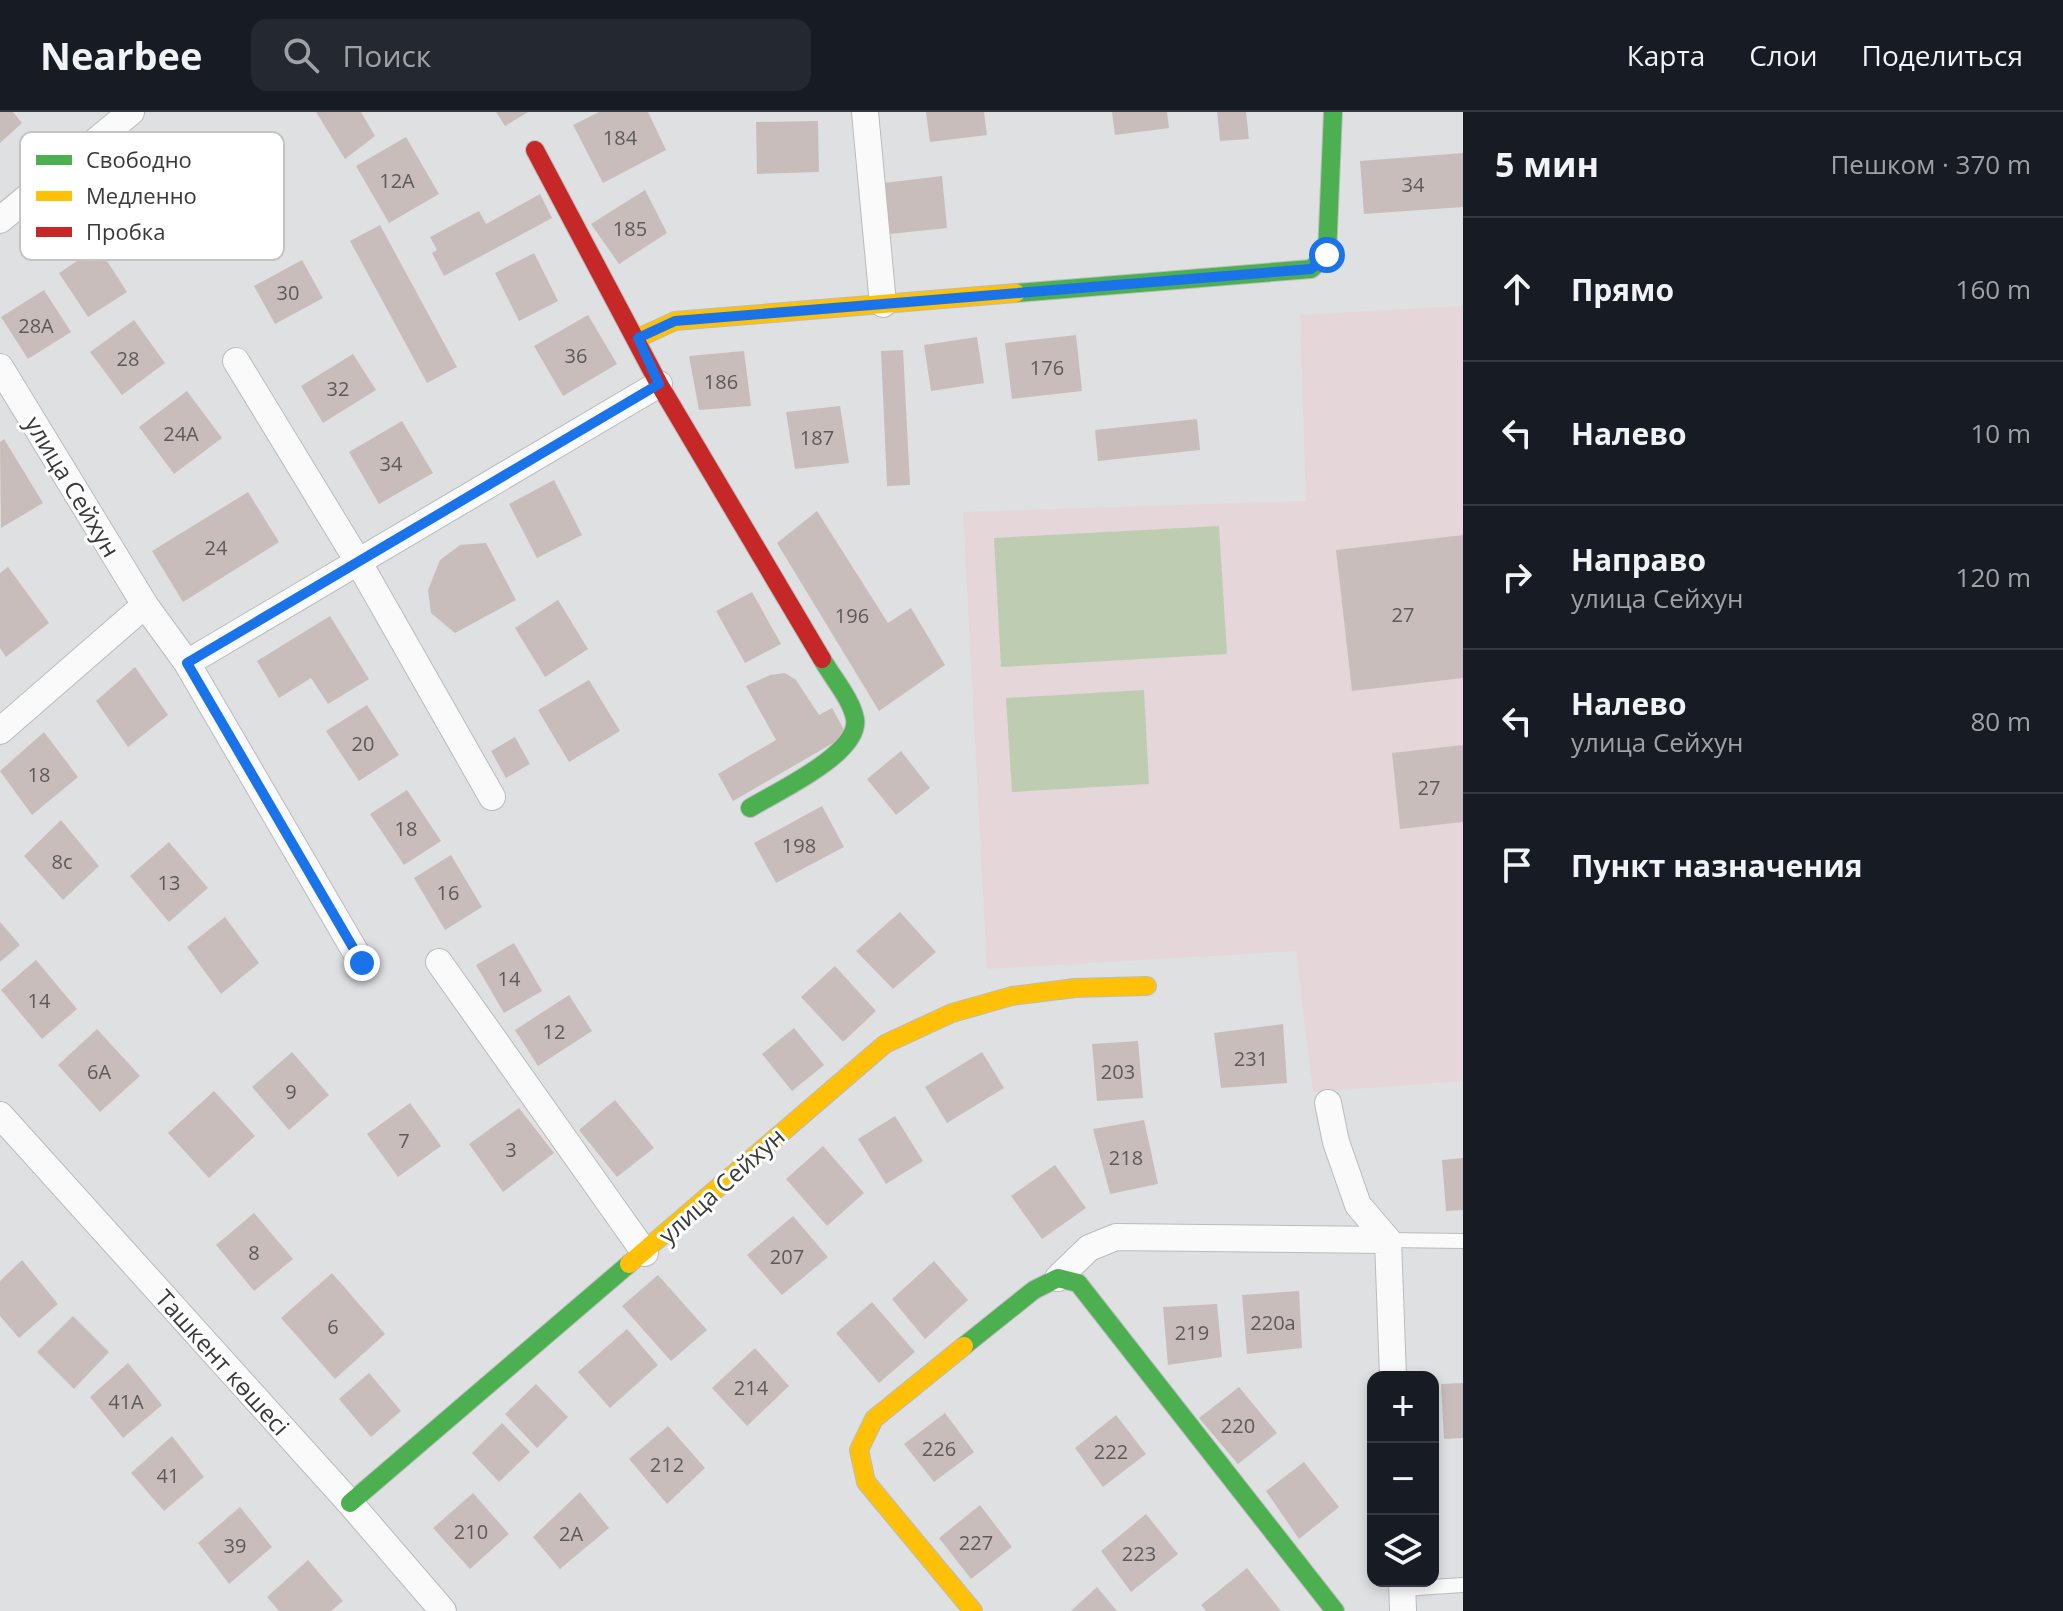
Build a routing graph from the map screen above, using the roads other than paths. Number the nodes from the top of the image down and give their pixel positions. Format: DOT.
graph roads {
  1 [pos="131,112"];
  2 [pos="865,112"];
  3 [pos="1333,112"];
  4 [pos="107,132"];
  5 [pos="535,150"];
  6 [pos="20,204"];
  7 [pos="0,220"];
  8 [pos="883,304"];
  9 [pos="638,338"];
  10 [pos="236,361"];
  11 [pos="0,367"];
  12 [pos="659,384"];
  13 [pos="359,563"];
  14 [pos="145,605"];
  15 [pos="187,663"];
  16 [pos="0,731"];
  17 [pos="492,797"];
  18 [pos="750,808"];
  19 [pos="439,962"];
  20 [pos="362,963"];
  21 [pos="1147,986"];
  22 [pos="1328,1103"];
  23 [pos="0,1115"];
  24 [pos="1388,1240"];
  25 [pos="1463,1241"];
  26 [pos="645,1253"];
  27 [pos="1058,1278"];
  28 [pos="1393,1371"];
  29 [pos="350,1503"];
  30 [pos="1463,1585"];
  31 [pos="1403,1594"];
  32 [pos="443,1611"];
  33 [pos="973,1611"];
  34 [pos="1335,1611"];
  1 -- 4 [label="street"];
  2 -- 8 [label="street"];
  3 -- 8 [label="street"];
  5 -- 9 [label="street"];
  6 -- 7 [label="street"];
  8 -- 9 [label="street"];
  9 -- 12 [label="street"];
  10 -- 13 [label="street"];
  11 -- 14 [label="street, улица Сейхун"];
  12 -- 13 [label="street"];
  12 -- 18 [label="street"];
  13 -- 15 [label="street"];
  13 -- 17 [label="street"];
  14 -- 15 [label="street, улица Сейхун"];
  14 -- 16 [label="street"];
  15 -- 20 [label="street, улица Сейхун"];
  19 -- 26 [label="street"];
  21 -- 26 [label="street, улица Сейхун"];
  22 -- 24 [label="street"];
  23 -- 29 [label="street, Ташкент көшесі"];
  24 -- 25 [label="lane"];
  24 -- 27 [label="street"];
  24 -- 28 [label="street"];
  26 -- 29 [label="street, улица Сейхун"];
  27 -- 33 [label="street"];
  27 -- 34 [label="street"];
  29 -- 32 [label="street, Ташкент көшесі"];
  30 -- 31 [label="lane"];
}
